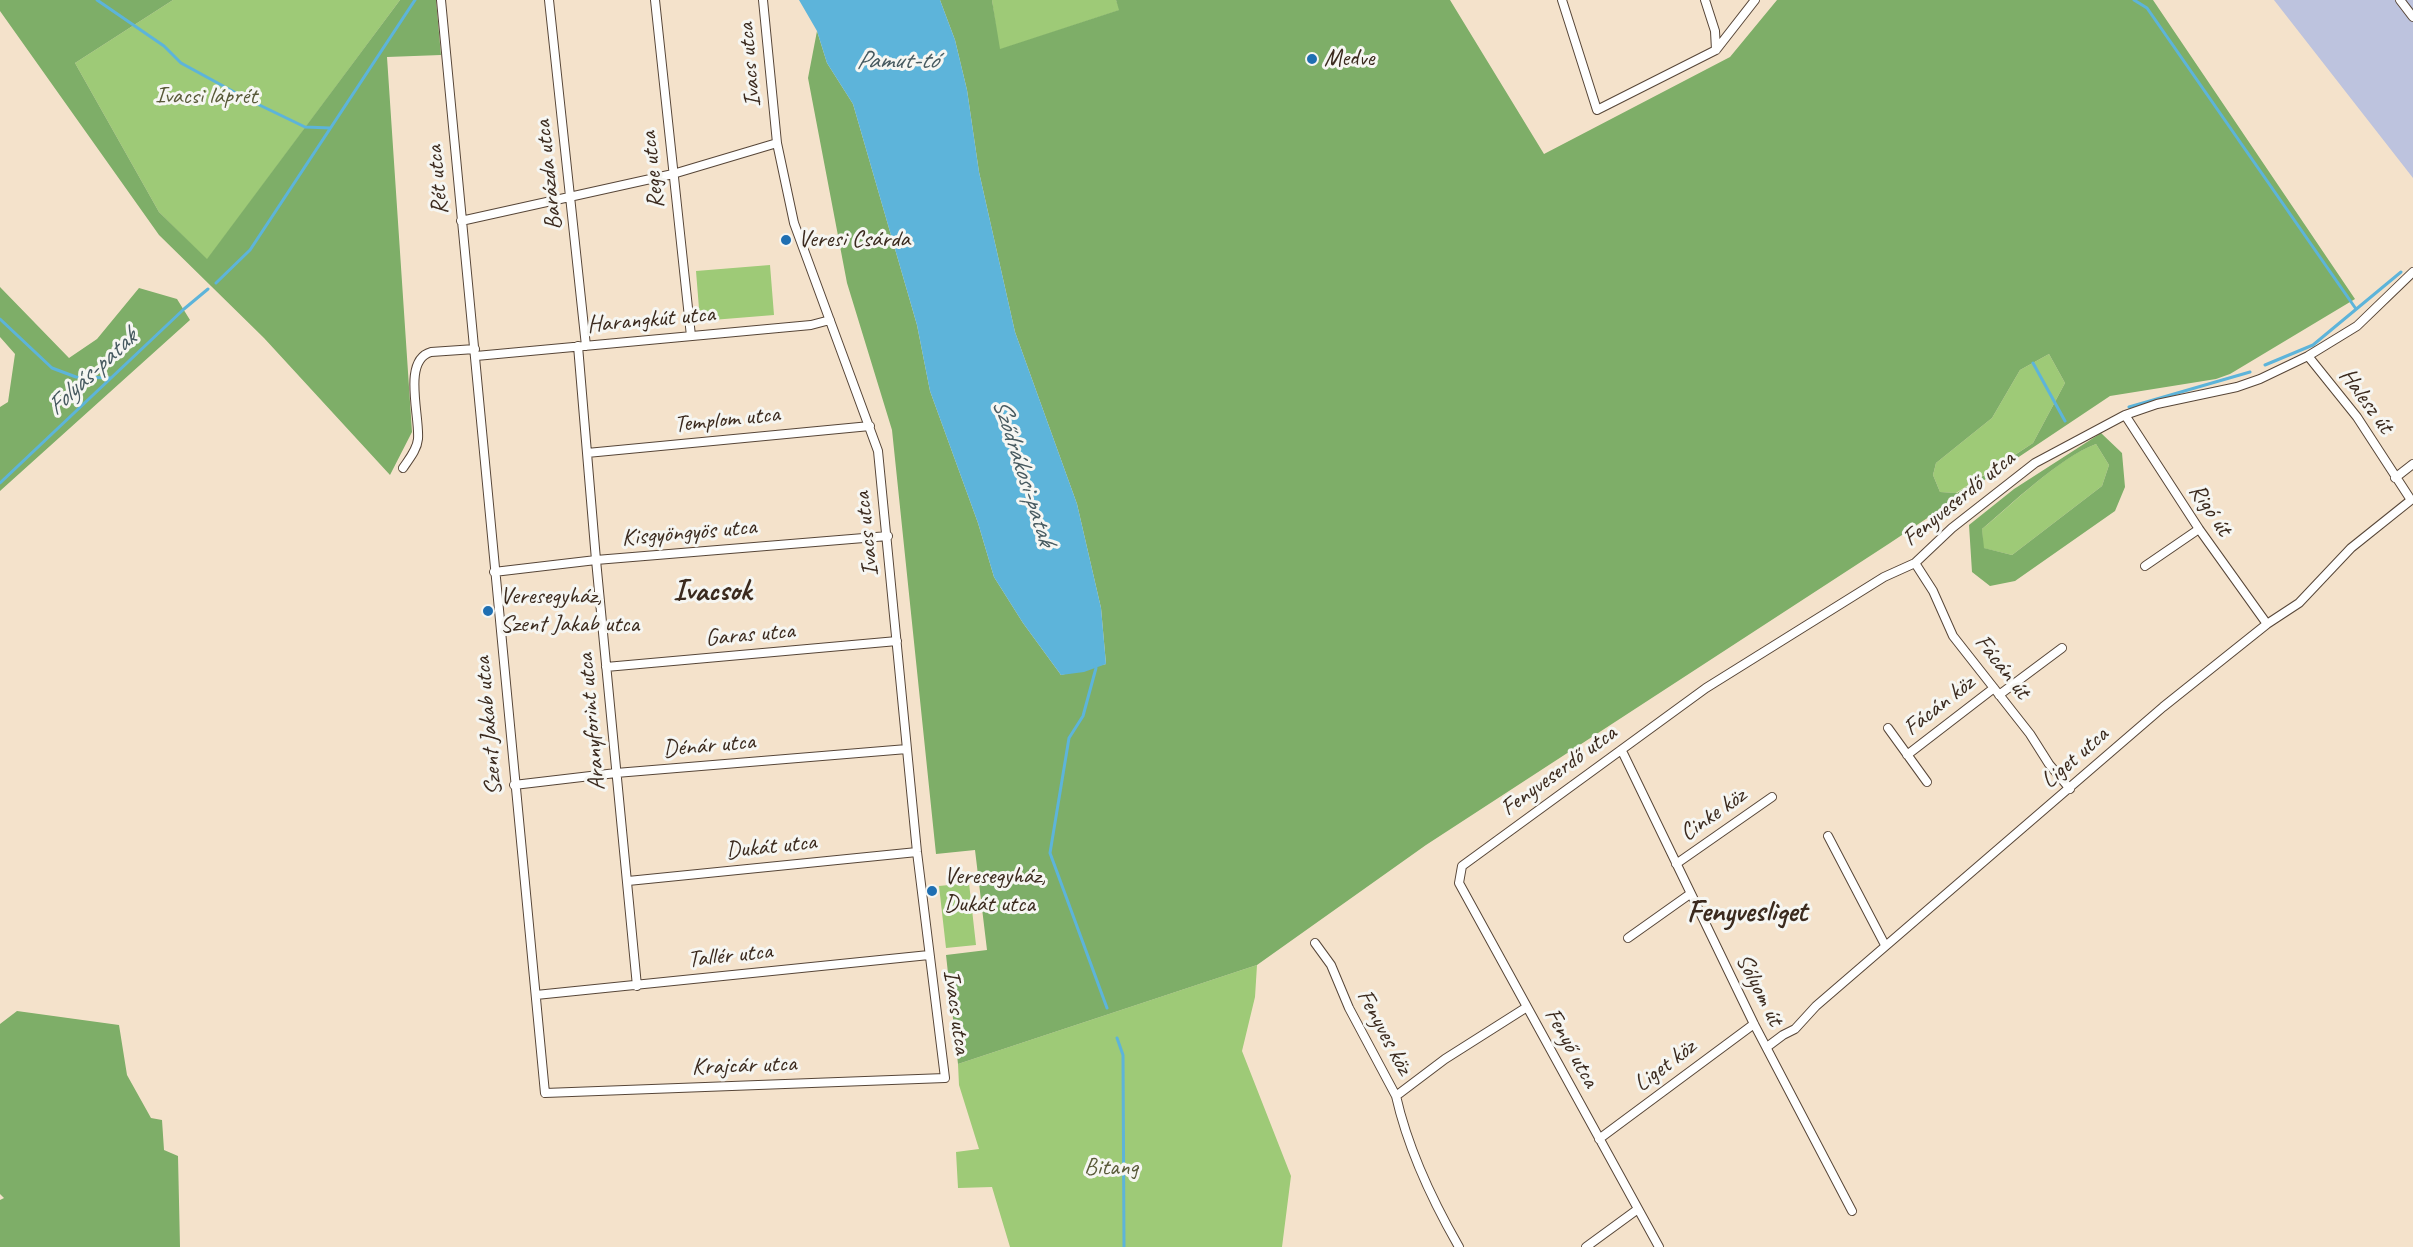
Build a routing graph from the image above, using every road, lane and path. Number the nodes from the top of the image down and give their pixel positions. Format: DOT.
graph roads {
  1 [pos="441,0"];
  2 [pos="549,0"];
  3 [pos="655,0"];
  4 [pos="763,0"];
  5 [pos="1562,0"];
  6 [pos="1705,0"];
  7 [pos="1755,0"];
  8 [pos="2400,0"];
  9 [pos="2413,17"];
  10 [pos="1716,50"];
  11 [pos="777,143"];
  12 [pos="673,174"];
  13 [pos="572,198"];
  14 [pos="461,221"];
  15 [pos="2413,272"];
  16 [pos="830,320"];
  17 [pos="691,336"];
  18 [pos="582,346"];
  19 [pos="476,353"];
  20 [pos="2307,356"];
  21 [pos="2125,415"];
  22 [pos="870,426"];
  23 [pos="587,453"];
  24 [pos="2413,464"];
  25 [pos="403,468"];
  26 [pos="2395,478"];
  27 [pos="2411,500"];
  28 [pos="2199,529"];
  29 [pos="888,536"];
  30 [pos="596,560"];
  31 [pos="1915,562"];
  32 [pos="2145,566"];
  33 [pos="494,572"];
  34 [pos="2267,624"];
  35 [pos="897,640"];
  36 [pos="2062,648"];
  37 [pos="606,668"];
  38 [pos="1996,691"];
  39 [pos="1888,728"];
  40 [pos="908,748"];
  41 [pos="1622,751"];
  42 [pos="1908,755"];
  43 [pos="616,773"];
  44 [pos="1927,782"];
  45 [pos="514,785"];
  46 [pos="2070,789"];
  47 [pos="1772,797"];
  48 [pos="1828,836"];
  49 [pos="917,852"];
  50 [pos="1676,864"];
  51 [pos="1462,866"];
  52 [pos="628,880"];
  53 [pos="1690,894"];
  54 [pos="1628,939"];
  55 [pos="1315,943"];
  56 [pos="1885,945"];
  57 [pos="929,955"];
  58 [pos="637,986"];
  59 [pos="536,995"];
  60 [pos="1527,1007"];
  61 [pos="1754,1024"];
  62 [pos="1767,1047"];
  63 [pos="945,1078"];
  64 [pos="545,1093"];
  65 [pos="1396,1096"];
  66 [pos="1599,1139"];
  67 [pos="1638,1209"];
  68 [pos="1851,1211"];
  69 [pos="1458,1247"];
  70 [pos="1586,1247"];
  71 [pos="1659,1247"];
  1 -- 14 [label="street, Rét utca"];
  2 -- 13 [label="street, Barázda utca"];
  3 -- 12 [label="street, Rege utca"];
  4 -- 11 [label="street, Ivacs utca"];
  5 -- 10 [label="street"];
  6 -- 10 [label="street"];
  7 -- 10 [label="street"];
  8 -- 9 [label="street"];
  11 -- 12 [label="street"];
  11 -- 16 [label="street, Ivacs utca"];
  12 -- 13 [label="street"];
  12 -- 17 [label="street, Rege utca"];
  13 -- 14 [label="street"];
  13 -- 18 [label="street, Barázda utca"];
  14 -- 19 [label="street, Rét utca"];
  15 -- 20 [label="street, Fenyveserdő utca"];
  16 -- 17 [label="street, Harangkút utca"];
  16 -- 22 [label="street, Ivacs utca"];
  17 -- 18 [label="street, Harangkút utca"];
  18 -- 19 [label="street, Harangkút utca"];
  18 -- 23 [label="street, Aranyforint utca"];
  19 -- 25 [label="street, Harangkút utca"];
  19 -- 33 [label="street, Szent Jakab utca"];
  20 -- 21 [label="street, Fenyveserdő utca"];
  20 -- 26 [label="street, Halesz út"];
  21 -- 28 [label="street, Rigó út"];
  21 -- 31 [label="street, Fenyveserdő utca"];
  22 -- 23 [label="street, Templom utca"];
  22 -- 29 [label="street, Ivacs utca"];
  23 -- 30 [label="street, Aranyforint utca"];
  24 -- 26 [label="street"];
  26 -- 27 [label="street, Halesz út"];
  27 -- 34 [label="street, Liget utca"];
  28 -- 32 [label="street"];
  28 -- 34 [label="street, Rigó út"];
  29 -- 30 [label="street, Kisgyöngyös utca"];
  29 -- 35 [label="street, Ivacs utca"];
  30 -- 33 [label="street, Kisgyöngyös utca"];
  30 -- 37 [label="street, Aranyforint utca"];
  31 -- 38 [label="street, Fácán út"];
  31 -- 41 [label="street, Fenyveserdő utca"];
  33 -- 45 [label="street, Szent Jakab utca"];
  34 -- 46 [label="street, Liget utca"];
  35 -- 37 [label="street, Garas utca"];
  35 -- 40 [label="street, Ivacs utca"];
  36 -- 38 [label="street, Fácán köz"];
  37 -- 43 [label="street, Aranyforint utca"];
  38 -- 42 [label="street, Fácán köz"];
  38 -- 46 [label="street, Fácán út"];
  39 -- 42 [label="street, Fácán köz"];
  40 -- 43 [label="street, Dénár utca"];
  40 -- 49 [label="street, Ivacs utca"];
  41 -- 50 [label="street, Sólyom út"];
  41 -- 51 [label="street, Fenyveserdő utca"];
  42 -- 44 [label="street, Fácán köz"];
  43 -- 45 [label="street, Dénár utca"];
  43 -- 52 [label="street, Aranyforint utca"];
  45 -- 59 [label="street, Szent Jakab utca"];
  46 -- 56 [label="street, Liget utca"];
  47 -- 50 [label="street, Cinke köz"];
  48 -- 56 [label="street"];
  49 -- 52 [label="street, Dukát utca"];
  49 -- 57 [label="street, Ivacs utca"];
  50 -- 53 [label="street, Sólyom út"];
  51 -- 60 [label="street, Fenyő utca"];
  52 -- 58 [label="street, Aranyforint utca"];
  53 -- 54 [label="street"];
  53 -- 61 [label="street, Sólyom út"];
  55 -- 65 [label="street, Fenyves köz"];
  56 -- 62 [label="street, Liget utca"];
  57 -- 58 [label="street, Tallér utca"];
  57 -- 63 [label="street, Ivacs utca"];
  58 -- 59 [label="street, Tallér utca"];
  59 -- 64 [label="street, Szent Jakab utca"];
  60 -- 65 [label="street, Fenyves köz"];
  60 -- 66 [label="street, Fenyő utca"];
  61 -- 62 [label="street, Sólyom út"];
  61 -- 66 [label="street, Liget köz"];
  62 -- 68 [label="street, Sólyom út"];
  63 -- 64 [label="street, Krajcár utca"];
  65 -- 69 [label="street"];
  66 -- 67 [label="street, Fenyő utca"];
  67 -- 70 [label="street"];
  67 -- 71 [label="street, Fenyő utca"];
}
